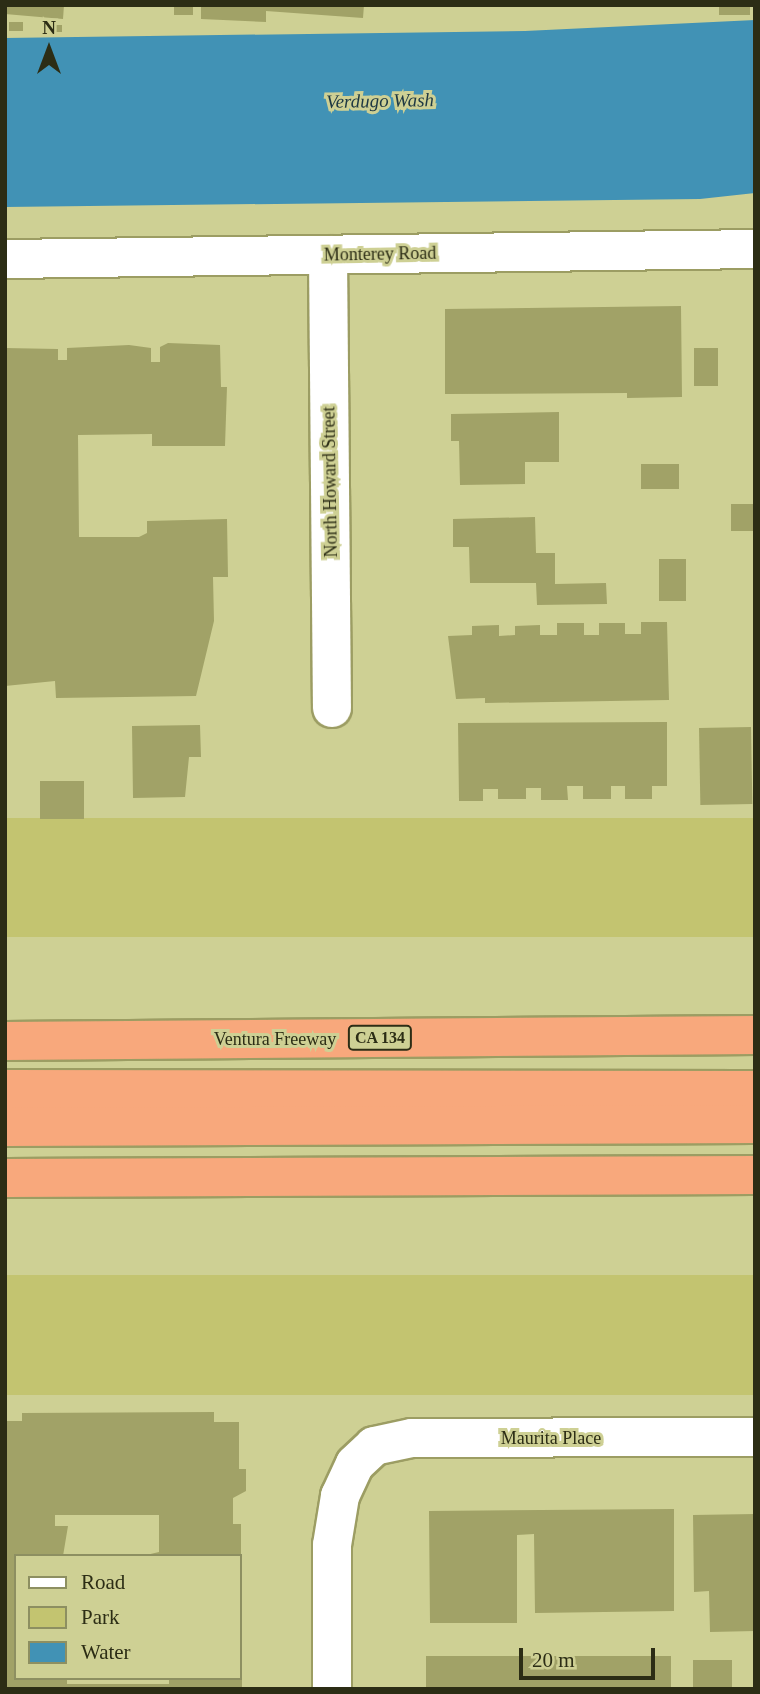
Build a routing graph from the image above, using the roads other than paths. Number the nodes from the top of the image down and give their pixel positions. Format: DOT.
graph roads {
  1 [pos="755,249"];
  2 [pos="328,255"];
  3 [pos="5,260"];
  4 [pos="332,708"];
  5 [pos="755,1035"];
  6 [pos="5,1041"];
  7 [pos="5,1089"];
  8 [pos="755,1090"];
  9 [pos="755,1124"];
  10 [pos="5,1128"];
  11 [pos="755,1175"];
  12 [pos="5,1178"];
  13 [pos="755,1437"];
  14 [pos="332,1689"];
  1 -- 2 [label="street, Monterey Road"];
  2 -- 3 [label="street, Monterey Road"];
  2 -- 4 [label="street, North Howard Street"];
  5 -- 6 [label="highway, Ventura Freeway / CA 134"];
  7 -- 8 [label="highway"];
  9 -- 10 [label="highway"];
  11 -- 12 [label="highway"];
  13 -- 14 [label="street, Maurita Place"];
}
